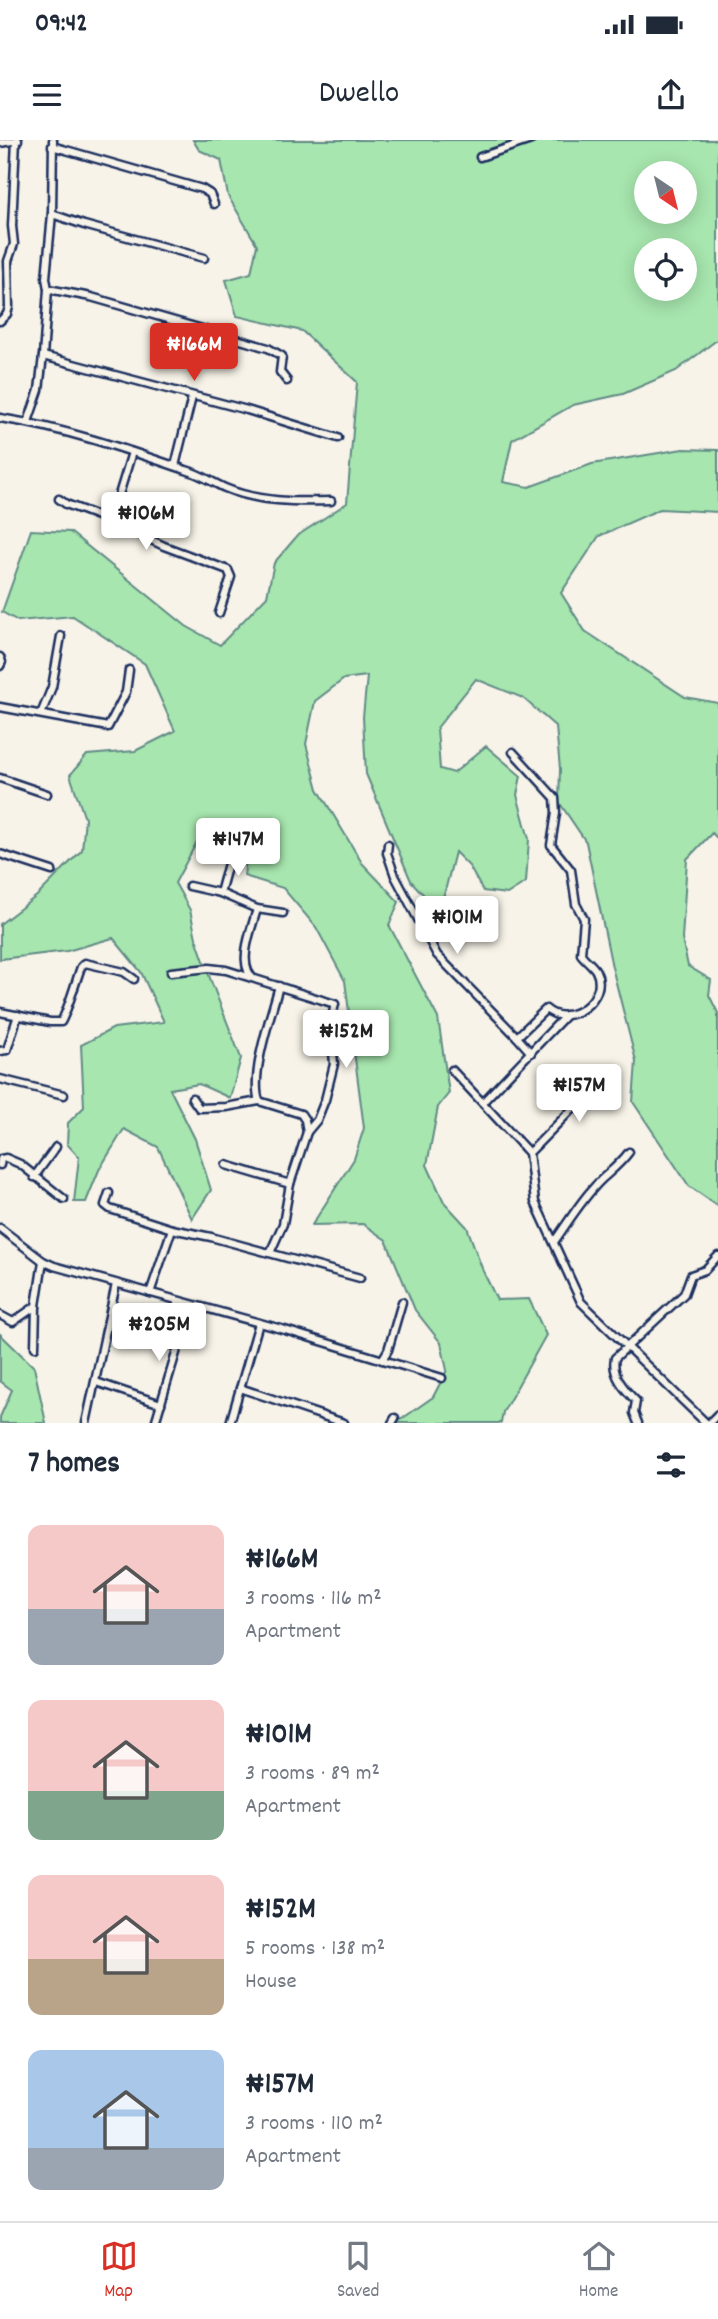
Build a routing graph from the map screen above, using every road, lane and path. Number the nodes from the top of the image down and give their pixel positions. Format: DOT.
graph roads {
  1 [pos="17,140"];
  2 [pos="531,140"];
  3 [pos="53,143"];
  4 [pos="0,144"];
  5 [pos="480,157"];
  6 [pos="214,204"];
  7 [pos="52,214"];
  8 [pos="204,258"];
  9 [pos="48,289"];
  10 [pos="0,321"];
  11 [pos="43,356"];
  12 [pos="287,381"];
  13 [pos="192,397"];
  14 [pos="0,418"];
  15 [pos="27,422"];
  16 [pos="338,438"];
  17 [pos="132,452"];
  18 [pos="175,466"];
  19 [pos="59,499"];
  20 [pos="331,501"];
  21 [pos="111,521"];
  22 [pos="219,613"];
  23 [pos="61,635"];
  24 [pos="0,657"];
  25 [pos="0,666"];
  26 [pos="128,670"];
  27 [pos="0,707"];
  28 [pos="41,713"];
  29 [pos="513,752"];
  30 [pos="0,778"];
  31 [pos="47,793"];
  32 [pos="388,844"];
  33 [pos="0,854"];
  34 [pos="230,856"];
  35 [pos="52,871"];
  36 [pos="189,886"];
  37 [pos="220,893"];
  38 [pos="257,909"];
  39 [pos="283,914"];
  40 [pos="171,972"];
  41 [pos="252,978"];
  42 [pos="134,979"];
  43 [pos="279,986"];
  44 [pos="0,1013"];
  45 [pos="566,1014"];
  46 [pos="18,1015"];
  47 [pos="517,1037"];
  48 [pos="0,1051"];
  49 [pos="531,1053"];
  50 [pos="452,1070"];
  51 [pos="593,1075"];
  52 [pos="0,1079"];
  53 [pos="64,1095"];
  54 [pos="192,1098"];
  55 [pos="259,1101"];
  56 [pos="483,1102"];
  57 [pos="307,1132"];
  58 [pos="56,1147"];
  59 [pos="629,1152"];
  60 [pos="529,1153"];
  61 [pos="0,1165"];
  62 [pos="226,1165"];
  63 [pos="34,1177"];
  64 [pos="290,1184"];
  65 [pos="109,1193"];
  66 [pos="64,1199"];
  67 [pos="0,1228"];
  68 [pos="172,1229"];
  69 [pos="554,1242"];
  70 [pos="270,1253"];
  71 [pos="718,1256"];
  72 [pos="43,1261"];
  73 [pos="360,1278"];
  74 [pos="116,1284"];
  75 [pos="150,1293"];
  76 [pos="177,1301"];
  77 [pos="402,1302"];
  78 [pos="36,1306"];
  79 [pos="0,1315"];
  80 [pos="259,1323"];
  81 [pos="35,1347"];
  82 [pos="628,1348"];
  83 [pos="382,1360"];
  84 [pos="442,1378"];
  85 [pos="96,1382"];
  86 [pos="240,1388"];
  87 [pos="161,1404"];
  88 [pos="718,1414"];
  89 [pos="86,1423"];
  90 [pos="155,1423"];
  91 [pos="230,1423"];
  92 [pos="344,1423"];
  93 [pos="638,1423"];
  94 [pos="707,1423"];
  1 -- 4 [label="street"];
  1 -- 10 [label="street"];
  2 -- 5 [label="street"];
  3 -- 6 [label="street"];
  3 -- 7 [label="street"];
  7 -- 8 [label="street"];
  7 -- 9 [label="street"];
  9 -- 11 [label="street"];
  9 -- 12 [label="street"];
  11 -- 13 [label="street"];
  11 -- 15 [label="street"];
  13 -- 16 [label="street"];
  13 -- 18 [label="street"];
  14 -- 15 [label="street"];
  15 -- 17 [label="street"];
  17 -- 18 [label="street"];
  17 -- 21 [label="street"];
  18 -- 20 [label="street"];
  19 -- 21 [label="street"];
  21 -- 22 [label="street"];
  23 -- 28 [label="street"];
  24 -- 25 [label="street"];
  26 -- 28 [label="street"];
  27 -- 28 [label="street"];
  29 -- 45 [label="street"];
  30 -- 31 [label="street"];
  32 -- 47 [label="street"];
  33 -- 35 [label="street"];
  34 -- 37 [label="street"];
  36 -- 37 [label="street"];
  37 -- 38 [label="street"];
  38 -- 39 [label="street"];
  38 -- 41 [label="street"];
  40 -- 41 [label="street"];
  41 -- 43 [label="street"];
  42 -- 46 [label="street"];
  43 -- 55 [label="street"];
  43 -- 57 [label="street"];
  44 -- 46 [label="street"];
  45 -- 47 [label="street"];
  45 -- 49 [label="street"];
  46 -- 48 [label="street"];
  47 -- 49 [label="street"];
  49 -- 56 [label="street"];
  50 -- 56 [label="street"];
  51 -- 60 [label="street"];
  52 -- 53 [label="street"];
  54 -- 55 [label="street"];
  55 -- 57 [label="street"];
  56 -- 60 [label="street"];
  57 -- 64 [label="street"];
  58 -- 63 [label="street"];
  59 -- 69 [label="street"];
  60 -- 69 [label="street"];
  61 -- 63 [label="street"];
  62 -- 64 [label="street"];
  63 -- 66 [label="street"];
  64 -- 70 [label="street"];
  65 -- 68 [label="street"];
  67 -- 72 [label="street"];
  68 -- 70 [label="street"];
  68 -- 75 [label="street"];
  69 -- 82 [label="street"];
  70 -- 73 [label="street"];
  71 -- 82 [label="street"];
  72 -- 74 [label="street"];
  72 -- 78 [label="street"];
  74 -- 75 [label="street"];
  74 -- 85 [label="street"];
  75 -- 76 [label="street"];
  76 -- 80 [label="street"];
  76 -- 87 [label="street"];
  77 -- 83 [label="street"];
  78 -- 79 [label="street"];
  78 -- 81 [label="street"];
  80 -- 83 [label="street"];
  80 -- 86 [label="street"];
  82 -- 93 [label="street"];
  82 -- 94 [label="street"];
  83 -- 84 [label="street"];
  85 -- 87 [label="street"];
  85 -- 89 [label="street"];
  86 -- 91 [label="street"];
  86 -- 92 [label="street"];
  87 -- 90 [label="street"];
  88 -- 94 [label="street"];
}
